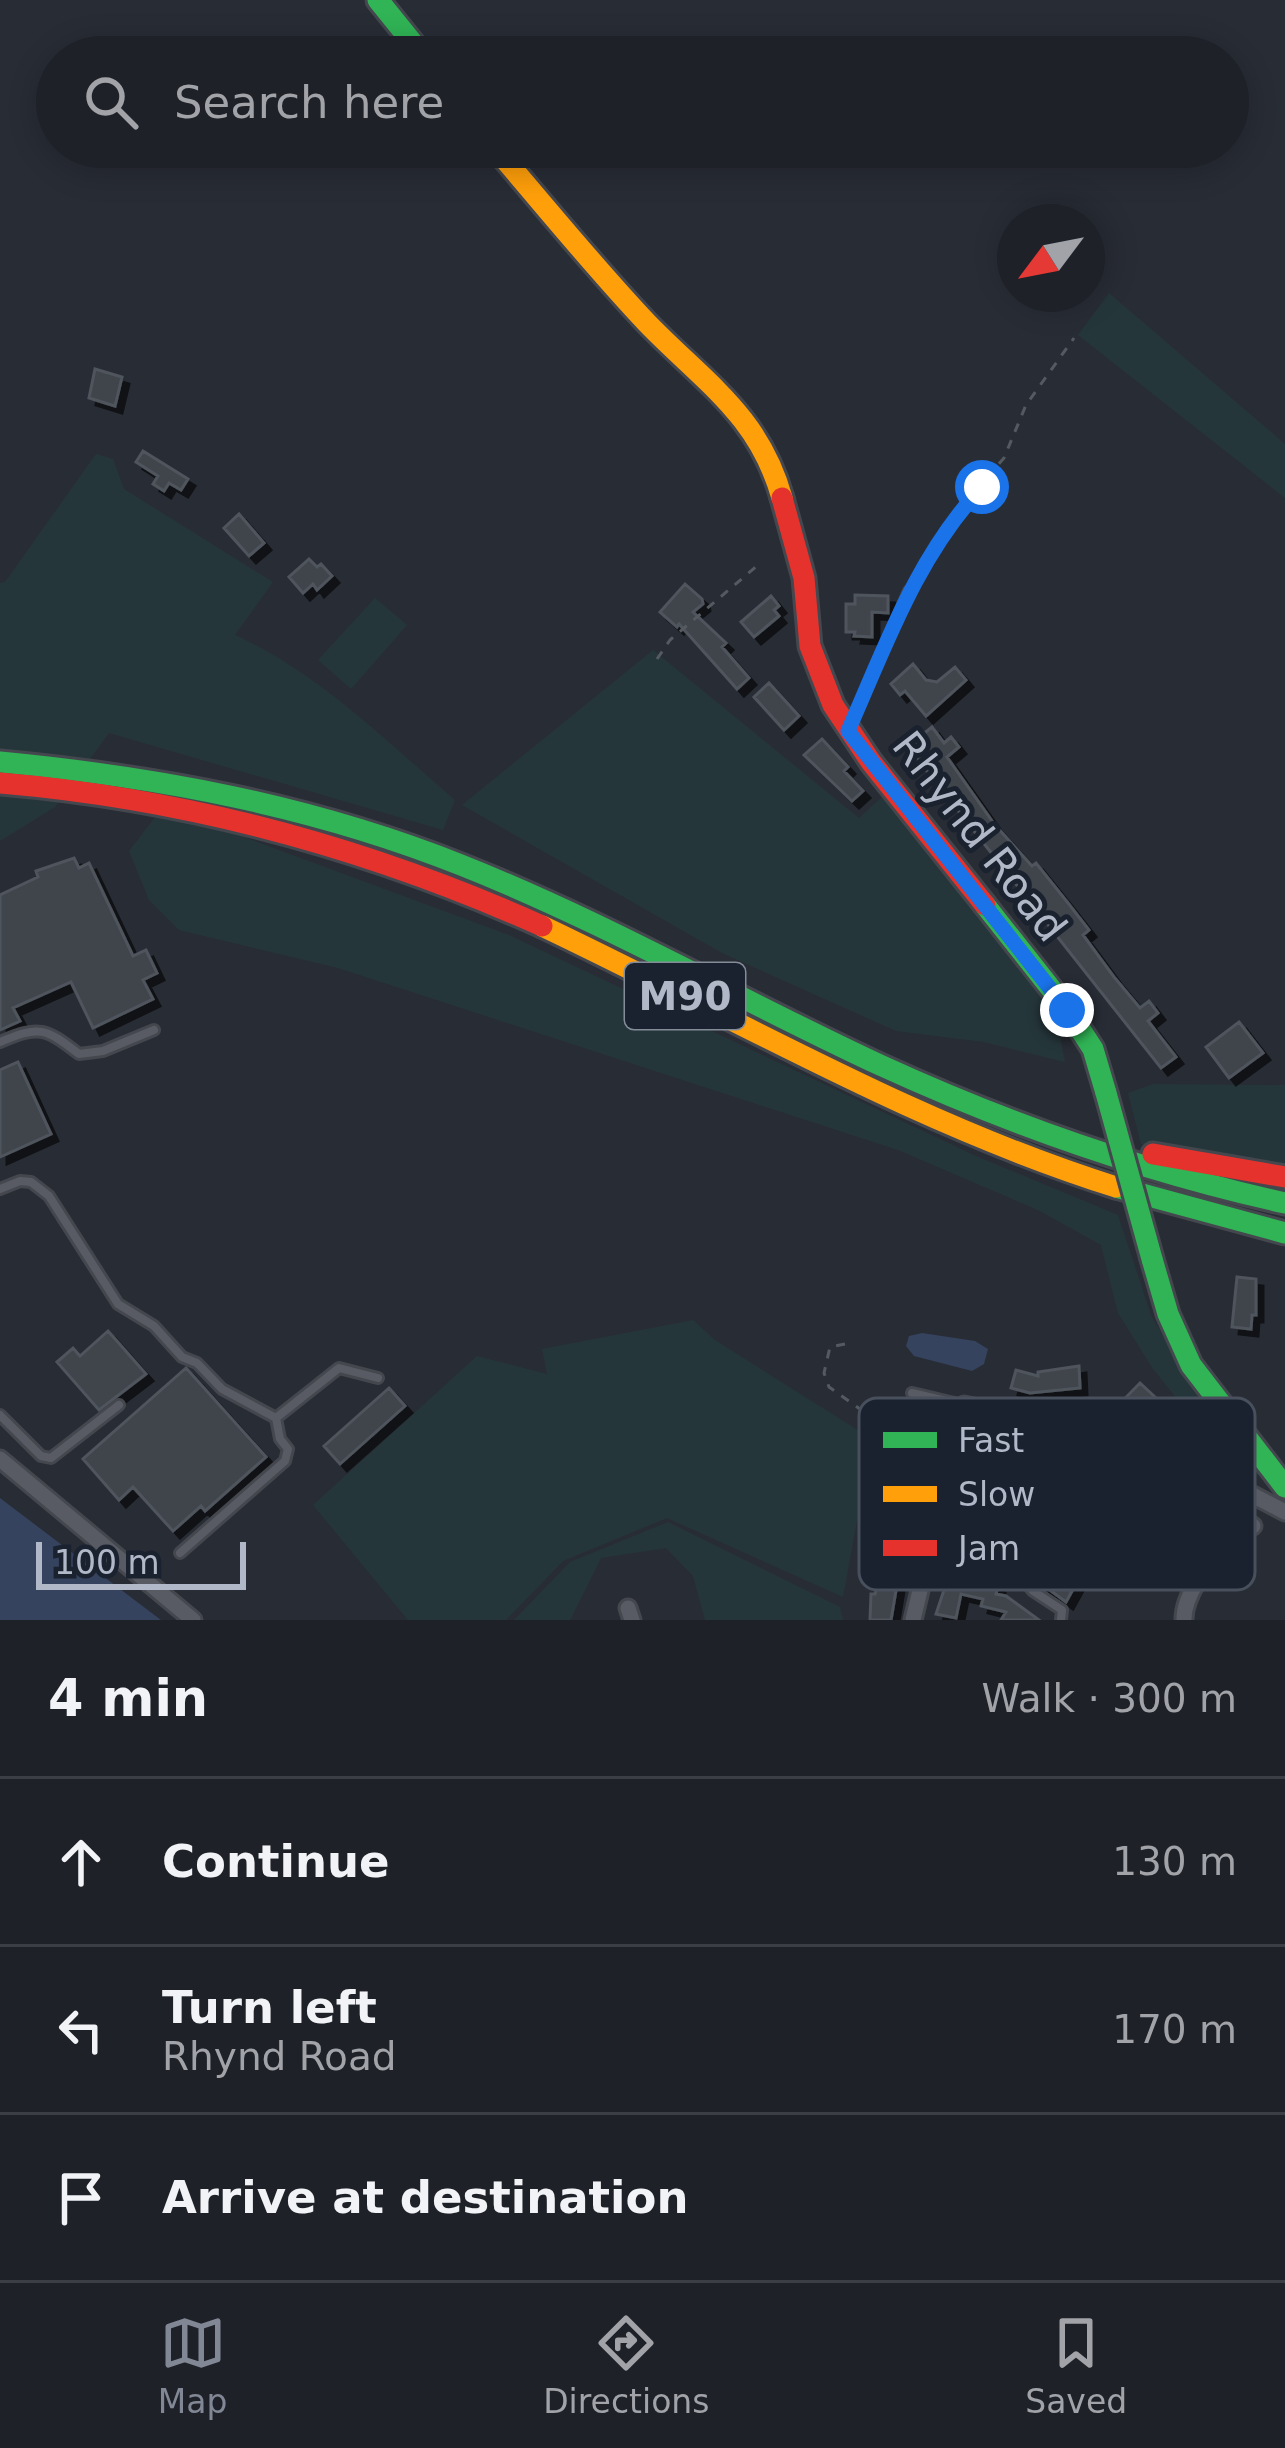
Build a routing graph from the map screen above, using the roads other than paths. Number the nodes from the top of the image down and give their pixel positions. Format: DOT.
graph roads {
  1 [pos="378,0"];
  2 [pos="407,36"];
  3 [pos="512,168"];
  4 [pos="909,591"];
  5 [pos="848,731"];
  6 [pos="0,762"];
  7 [pos="0,783"];
  8 [pos="298,823"];
  9 [pos="154,1030"];
  10 [pos="0,1042"];
  11 [pos="936,1090"];
  12 [pos="1285,1177"];
  13 [pos="0,1190"];
  14 [pos="1285,1203"];
  15 [pos="1285,1231"];
  16 [pos="379,1378"];
  17 [pos="912,1393"];
  18 [pos="934,1398"];
  19 [pos="1214,1398"];
  20 [pos="119,1405"];
  21 [pos="0,1415"];
  22 [pos="276,1418"];
  23 [pos="1255,1444"];
  24 [pos="0,1459"];
  25 [pos="1285,1487"];
  26 [pos="1255,1496"];
  27 [pos="1285,1512"];
  28 [pos="180,1553"];
  29 [pos="920,1590"];
  30 [pos="1032,1590"];
  31 [pos="1192,1590"];
  32 [pos="193,1620"];
  33 [pos="914,1620"];
  34 [pos="1061,1620"];
  35 [pos="1184,1620"];
  1 -- 2 [label="main road"];
  3 -- 5 [label="main road, Rhynd Road"];
  4 -- 5 [label="lane"];
  5 -- 19 [label="main road, Rhynd Road, bridge"];
  6 -- 8 [label="main road, M90"];
  7 -- 8 [label="main road, M90"];
  8 -- 11 [label="main road, M90"];
  8 -- 15 [label="main road, M90"];
  9 -- 10 [label="lane"];
  11 -- 12 [label="main road, M90"];
  11 -- 14 [label="main road, M90"];
  13 -- 22 [label="lane"];
  16 -- 22 [label="lane"];
  17 -- 18 [label="lane"];
  20 -- 21 [label="lane"];
  22 -- 28 [label="lane"];
  23 -- 25 [label="main road, Rhynd Road, bridge"];
  24 -- 32 [label="street"];
  26 -- 27 [label="street"];
  29 -- 33 [label="street"];
  30 -- 34 [label="lane"];
  31 -- 35 [label="street"];
}
